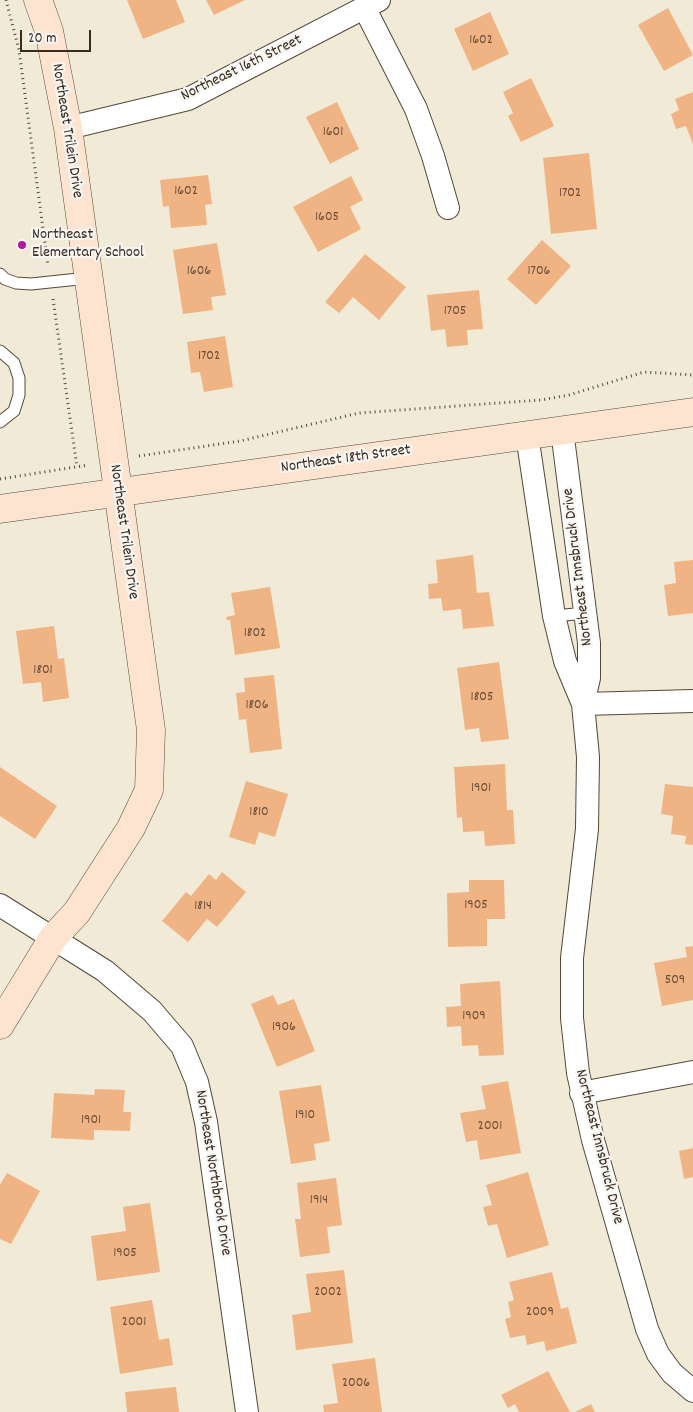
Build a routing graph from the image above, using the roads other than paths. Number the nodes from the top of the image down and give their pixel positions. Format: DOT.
graph roads {
  1 [pos="38,0"];
  2 [pos="372,4"];
  3 [pos="68,128"];
  4 [pos="448,208"];
  5 [pos="0,274"];
  6 [pos="88,278"];
  7 [pos="0,351"];
  8 [pos="693,412"];
  9 [pos="0,422"];
  10 [pos="562,430"];
  11 [pos="527,435"];
  12 [pos="117,492"];
  13 [pos="0,509"];
  14 [pos="586,612"];
  15 [pos="554,616"];
  16 [pos="693,701"];
  17 [pos="583,704"];
  18 [pos="0,905"];
  19 [pos="53,938"];
  20 [pos="0,1025"];
  21 [pos="693,1072"];
  22 [pos="581,1094"];
  23 [pos="693,1390"];
  24 [pos="247,1412"];
  1 -- 3 [label="street, Northeast Trilein Drive"];
  2 -- 3 [label="street, Northeast 16th Street"];
  2 -- 4 [label="street"];
  3 -- 6 [label="street, Northeast Trilein Drive"];
  5 -- 6 [label="lane"];
  6 -- 12 [label="street, Northeast Trilein Drive"];
  7 -- 9 [label="lane"];
  8 -- 10 [label="street, Northeast 18th Street"];
  10 -- 11 [label="street, Northeast 18th Street"];
  10 -- 14 [label="street, Northeast Innsbruck Drive"];
  11 -- 12 [label="street, Northeast 18th Street"];
  11 -- 15 [label="street, Northeast Innsbruck Drive"];
  12 -- 13 [label="street, Northeast 18th Street"];
  12 -- 19 [label="street, Northeast Trilein Drive"];
  14 -- 15 [label="lane"];
  14 -- 17 [label="street, Northeast Innsbruck Drive"];
  15 -- 17 [label="street, Northeast Innsbruck Drive"];
  16 -- 17 [label="street"];
  17 -- 22 [label="street, Northeast Innsbruck Drive"];
  18 -- 19 [label="street, Northeast Northbrook Drive"];
  19 -- 20 [label="street, Northeast Trilein Drive"];
  19 -- 24 [label="street, Northeast Northbrook Drive"];
  21 -- 22 [label="street"];
  22 -- 23 [label="street, Northeast Innsbruck Drive"];
}
